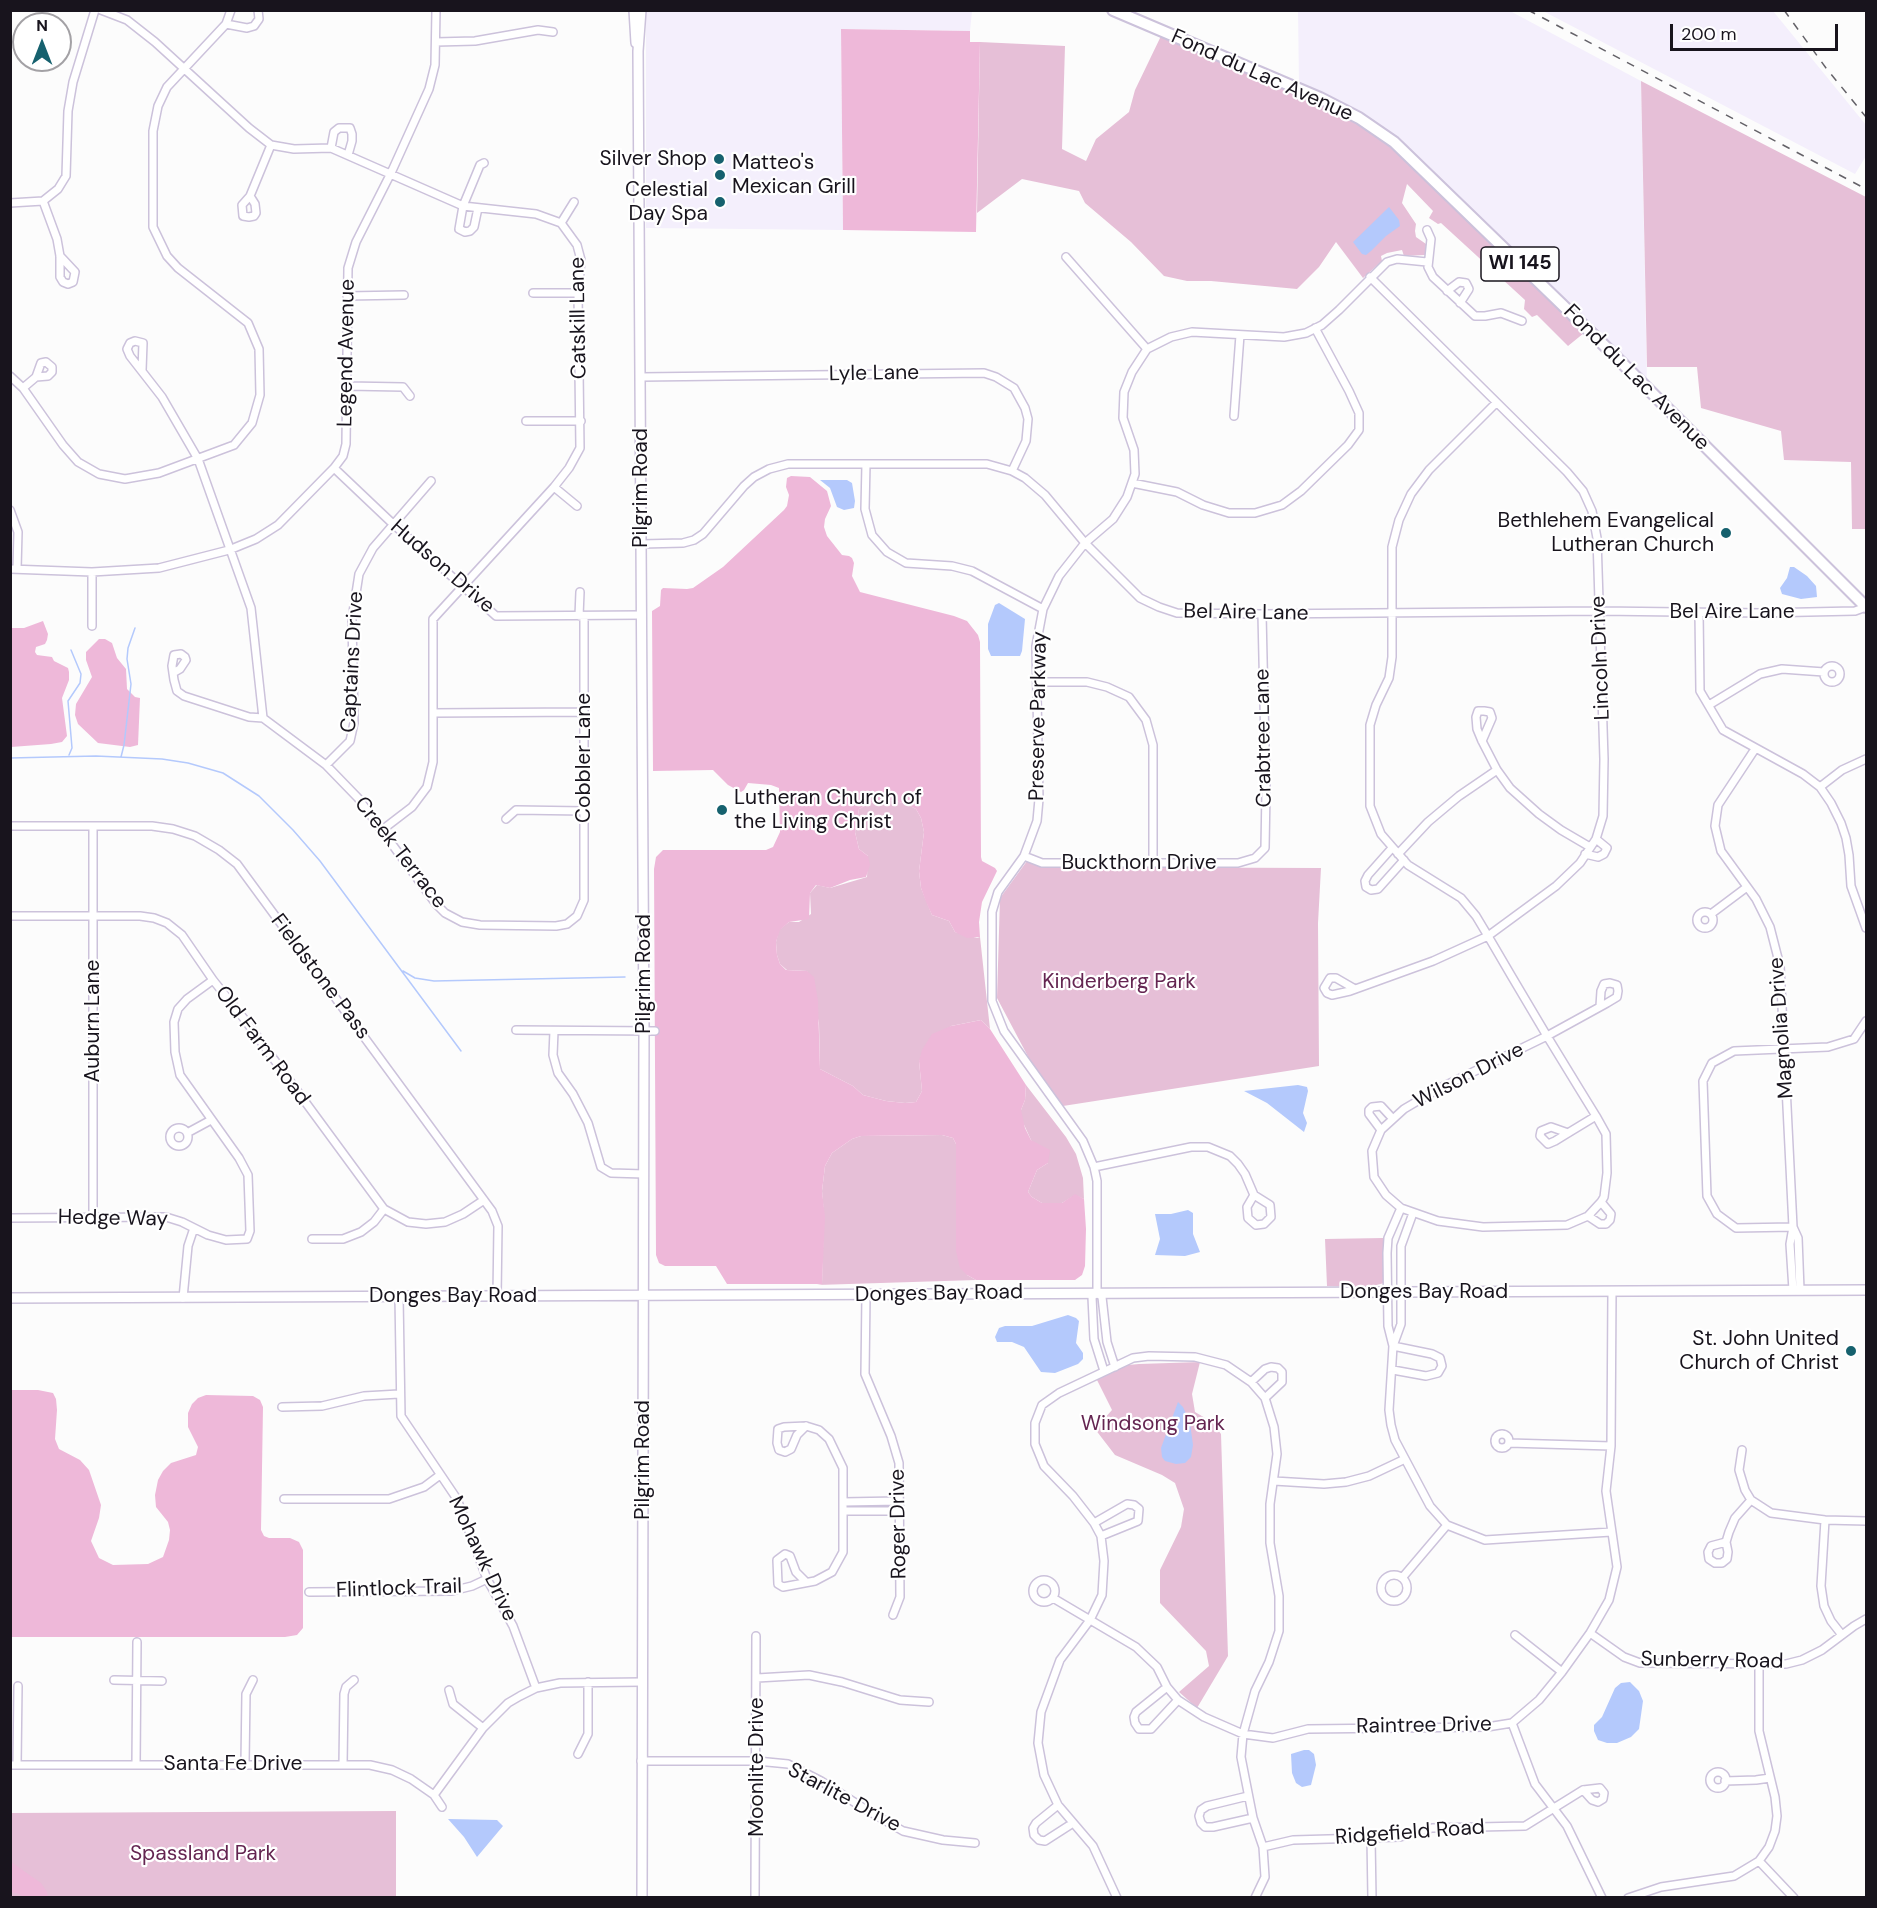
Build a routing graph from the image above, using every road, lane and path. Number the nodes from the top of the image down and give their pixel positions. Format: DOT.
graph roads {
  1 [pos="95,10"];
  2 [pos="101,10"];
  3 [pos="231,10"];
  4 [pos="258,10"];
  5 [pos="436,10"];
  6 [pos="634,10"];
  7 [pos="641,10"];
  8 [pos="1113,10"];
  9 [pos="226,24"];
  10 [pos="553,32"];
  11 [pos="436,42"];
  12 [pos="638,51"];
  13 [pos="184,69"];
  14 [pos="272,145"];
  15 [pos="331,148"];
  16 [pos="348,155"];
  17 [pos="484,163"];
  18 [pos="391,173"];
  19 [pos="250,196"];
  20 [pos="43,201"];
  21 [pos="574,202"];
  22 [pos="10,203"];
  23 [pos="464,206"];
  24 [pos="478,208"];
  25 [pos="561,223"];
  26 [pos="1426,230"];
  27 [pos="60,256"];
  28 [pos="1066,257"];
  29 [pos="1427,262"];
  30 [pos="1370,277"];
  31 [pos="1447,291"];
  32 [pos="533,293"];
  33 [pos="578,293"];
  34 [pos="347,296"];
  35 [pos="404,296"];
  36 [pos="1461,303"];
  37 [pos="1522,321"];
  38 [pos="1315,328"];
  39 [pos="1240,335"];
  40 [pos="1147,349"];
  41 [pos="142,370"];
  42 [pos="10,376"];
  43 [pos="36,377"];
  44 [pos="641,377"];
  45 [pos="347,386"];
  46 [pos="23,388"];
  47 [pos="410,396"];
  48 [pos="1496,402"];
  49 [pos="1234,416"];
  50 [pos="526,421"];
  51 [pos="581,421"];
  52 [pos="198,459"];
  53 [pos="866,464"];
  54 [pos="334,468"];
  55 [pos="1012,471"];
  56 [pos="431,481"];
  57 [pos="1132,483"];
  58 [pos="554,486"];
  59 [pos="577,506"];
  60 [pos="10,510"];
  61 [pos="393,524"];
  62 [pos="1085,543"];
  63 [pos="642,544"];
  64 [pos="229,550"];
  65 [pos="14,569"];
  66 [pos="92,572"];
  67 [pos="462,586"];
  68 [pos="580,592"];
  69 [pos="1866,607"];
  70 [pos="1043,609"];
  71 [pos="1599,611"];
  72 [pos="1699,612"];
  73 [pos="1392,613"];
  74 [pos="1262,614"];
  75 [pos="642,615"];
  76 [pos="582,616"];
  77 [pos="92,626"];
  78 [pos="1824,672"];
  79 [pos="173,673"];
  80 [pos="1038,682"];
  81 [pos="1709,705"];
  82 [pos="584,712"];
  83 [pos="433,713"];
  84 [pos="263,718"];
  85 [pos="1482,741"];
  86 [pos="1755,748"];
  87 [pos="1866,759"];
  88 [pos="326,765"];
  89 [pos="1497,770"];
  90 [pos="1820,787"];
  91 [pos="584,811"];
  92 [pos="506,819"];
  93 [pos="10,826"];
  94 [pos="93,826"];
  95 [pos="382,830"];
  96 [pos="1596,839"];
  97 [pos="1590,847"];
  98 [pos="1398,854"];
  99 [pos="1586,854"];
  100 [pos="1024,856"];
  101 [pos="1255,858"];
  102 [pos="1153,863"];
  103 [pos="1747,887"];
  104 [pos="584,900"];
  105 [pos="1711,914"];
  106 [pos="10,916"];
  107 [pos="93,916"];
  108 [pos="1866,928"];
  109 [pos="1488,936"];
  110 [pos="213,980"];
  111 [pos="1355,989"];
  112 [pos="1600,1006"];
  113 [pos="1866,1021"];
  114 [pos="516,1030"];
  115 [pos="554,1031"];
  116 [pos="644,1031"];
  117 [pos="656,1031"];
  118 [pos="1547,1036"];
  119 [pos="1786,1048"];
  120 [pos="1596,1116"];
  121 [pos="1393,1119"];
  122 [pos="211,1120"];
  123 [pos="1381,1130"];
  124 [pos="187,1133"];
  125 [pos="1568,1133"];
  126 [pos="1094,1167"];
  127 [pos="644,1174"];
  128 [pos="1254,1196"];
  129 [pos="484,1200"];
  130 [pos="1601,1202"];
  131 [pos="1401,1208"];
  132 [pos="384,1209"];
  133 [pos="1413,1213"];
  134 [pos="1588,1216"];
  135 [pos="93,1217"];
  136 [pos="10,1218"];
  137 [pos="1793,1227"];
  138 [pos="194,1228"];
  139 [pos="312,1239"];
  140 [pos="1796,1290"];
  141 [pos="1866,1290"];
  142 [pos="1612,1291"];
  143 [pos="1097,1292"];
  144 [pos="1387,1292"];
  145 [pos="1400,1292"];
  146 [pos="866,1295"];
  147 [pos="497,1296"];
  148 [pos="644,1296"];
  149 [pos="399,1297"];
  150 [pos="10,1298"];
  151 [pos="183,1298"];
  152 [pos="1393,1346"];
  153 [pos="1115,1367"];
  154 [pos="1393,1370"];
  155 [pos="1104,1371"];
  156 [pos="1251,1382"];
  157 [pos="399,1394"];
  158 [pos="1265,1398"];
  159 [pos="282,1407"];
  160 [pos="806,1426"];
  161 [pos="1509,1443"];
  162 [pos="1611,1446"];
  163 [pos="1742,1450"];
  164 [pos="1405,1459"];
  165 [pos="441,1475"];
  166 [pos="1274,1481"];
  167 [pos="284,1499"];
  168 [pos="1751,1500"];
  169 [pos="899,1501"];
  170 [pos="843,1502"];
  171 [pos="843,1510"];
  172 [pos="900,1510"];
  173 [pos="1825,1520"];
  174 [pos="1866,1521"];
  175 [pos="1094,1523"];
  176 [pos="1447,1524"];
  177 [pos="1611,1532"];
  178 [pos="1101,1536"];
  179 [pos="1726,1542"];
  180 [pos="1402,1578"];
  181 [pos="488,1579"];
  182 [pos="806,1582"];
  183 [pos="309,1592"];
  184 [pos="1053,1598"];
  185 [pos="893,1615"];
  186 [pos="1866,1619"];
  187 [pos="1090,1620"];
  188 [pos="1590,1633"];
  189 [pos="1515,1635"];
  190 [pos="1842,1635"];
  191 [pos="756,1636"];
  192 [pos="137,1642"];
  193 [pos="1759,1664"];
  194 [pos="1562,1672"];
  195 [pos="757,1678"];
  196 [pos="114,1680"];
  197 [pos="136,1680"];
  198 [pos="253,1680"];
  199 [pos="354,1680"];
  200 [pos="162,1681"];
  201 [pos="588,1682"];
  202 [pos="642,1682"];
  203 [pos="18,1686"];
  204 [pos="1167,1687"];
  205 [pos="536,1688"];
  206 [pos="449,1690"];
  207 [pos="1178,1700"];
  208 [pos="929,1702"];
  209 [pos="1512,1723"];
  210 [pos="483,1728"];
  211 [pos="1243,1734"];
  212 [pos="578,1754"];
  213 [pos="642,1761"];
  214 [pos="757,1761"];
  215 [pos="245,1763"];
  216 [pos="14,1765"];
  217 [pos="136,1765"];
  218 [pos="343,1765"];
  219 [pos="1770,1778"];
  220 [pos="1725,1780"];
  221 [pos="1583,1790"];
  222 [pos="434,1795"];
  223 [pos="1248,1796"];
  224 [pos="1058,1805"];
  225 [pos="442,1807"];
  226 [pos="1553,1808"];
  227 [pos="1253,1818"];
  228 [pos="1073,1823"];
  229 [pos="1371,1838"];
  230 [pos="975,1843"];
  231 [pos="1263,1847"];
  232 [pos="1759,1860"];
  233 [pos="1792,1896"];
  234 [pos="642,1898"];
  235 [pos="755,1898"];
  236 [pos="1117,1898"];
  237 [pos="1255,1898"];
  238 [pos="1372,1898"];
  239 [pos="1602,1898"];
  240 [pos="1628,1898"];
  1 -- 20 [label="street"];
  2 -- 13 [label="street"];
  3 -- 9 [label="street"];
  4 -- 9 [label="street"];
  5 -- 11 [label="street, Legend Avenue"];
  6 -- 12 [label="street, Pilgrim Road"];
  7 -- 12 [label="street, Pilgrim Road"];
  8 -- 69 [label="main road, Fond du Lac Avenue / WI 145"];
  9 -- 13 [label="street"];
  10 -- 11 [label="street"];
  11 -- 18 [label="street, Legend Avenue"];
  12 -- 44 [label="street, Pilgrim Road"];
  13 -- 14 [label="street"];
  13 -- 52 [label="street"];
  14 -- 15 [label="street"];
  14 -- 19 [label="street"];
  15 -- 16 [label="street"];
  15 -- 16 [label="street"];
  16 -- 18 [label="street"];
  17 -- 23 [label="street"];
  18 -- 23 [label="street"];
  18 -- 34 [label="street, Legend Avenue"];
  20 -- 22 [label="street"];
  20 -- 27 [label="street"];
  21 -- 25 [label="street"];
  23 -- 24 [label="street"];
  23 -- 24 [label="street"];
  24 -- 25 [label="street"];
  25 -- 33 [label="street, Catskill Lane"];
  26 -- 29 [label="street"];
  28 -- 40 [label="street"];
  29 -- 30 [label="street"];
  29 -- 31 [label="street"];
  30 -- 38 [label="street"];
  30 -- 48 [label="street, Lincoln Drive"];
  31 -- 36 [label="street"];
  31 -- 36 [label="street"];
  32 -- 33 [label="street"];
  33 -- 51 [label="street, Catskill Lane"];
  34 -- 35 [label="street"];
  34 -- 45 [label="street, Legend Avenue"];
  36 -- 37 [label="street"];
  38 -- 39 [label="street"];
  38 -- 57 [label="street"];
  39 -- 40 [label="street"];
  39 -- 49 [label="street"];
  40 -- 57 [label="street, Preserve Parkway"];
  41 -- 52 [label="street"];
  42 -- 46 [label="street"];
  43 -- 46 [label="street"];
  44 -- 55 [label="street, Lyle Lane"];
  44 -- 63 [label="street, Pilgrim Road"];
  45 -- 47 [label="street"];
  45 -- 54 [label="street, Legend Avenue"];
  46 -- 52 [label="street"];
  48 -- 71 [label="street, Lincoln Drive"];
  48 -- 73 [label="street"];
  50 -- 51 [label="street"];
  51 -- 58 [label="street, Catskill Lane"];
  52 -- 64 [label="street"];
  53 -- 55 [label="street, Bel Aire Lane"];
  53 -- 63 [label="street, Bel Aire Lane"];
  53 -- 70 [label="street"];
  54 -- 61 [label="street, Hudson Drive"];
  54 -- 64 [label="street, Legend Avenue"];
  55 -- 62 [label="street, Bel Aire Lane"];
  56 -- 61 [label="street, Captains Drive"];
  57 -- 62 [label="street, Preserve Parkway"];
  58 -- 59 [label="street"];
  58 -- 67 [label="street, Catskill Lane"];
  60 -- 65 [label="street"];
  61 -- 67 [label="street, Hudson Drive"];
  61 -- 88 [label="street, Captains Drive"];
  62 -- 70 [label="street, Preserve Parkway"];
  62 -- 74 [label="street, Bel Aire Lane"];
  63 -- 75 [label="street, Pilgrim Road"];
  64 -- 66 [label="street, Legend Avenue"];
  64 -- 84 [label="street"];
  65 -- 66 [label="street, Legend Avenue"];
  66 -- 77 [label="street"];
  67 -- 76 [label="street, Hudson Drive"];
  67 -- 83 [label="street, Catskill Lane"];
  68 -- 76 [label="street, Cobbler Lane"];
  69 -- 72 [label="street, Bel Aire Lane"];
  70 -- 80 [label="street, Preserve Parkway"];
  71 -- 72 [label="street, Bel Aire Lane"];
  71 -- 73 [label="street, Bel Aire Lane"];
  71 -- 96 [label="street, Lincoln Drive"];
  72 -- 81 [label="street"];
  73 -- 74 [label="street, Bel Aire Lane"];
  73 -- 98 [label="street"];
  74 -- 101 [label="street, Crabtree Lane"];
  75 -- 76 [label="street, Hudson Drive"];
  75 -- 116 [label="street, Pilgrim Road"];
  76 -- 82 [label="street, Cobbler Lane"];
  78 -- 81 [label="street"];
  79 -- 84 [label="street"];
  80 -- 100 [label="street, Preserve Parkway"];
  80 -- 102 [label="street"];
  81 -- 86 [label="street"];
  82 -- 83 [label="street"];
  82 -- 91 [label="street, Cobbler Lane"];
  83 -- 95 [label="street, Catskill Lane"];
  84 -- 88 [label="street, Creek Terrace"];
  85 -- 89 [label="street"];
  86 -- 90 [label="street"];
  86 -- 103 [label="street, Magnolia Drive"];
  87 -- 90 [label="street"];
  88 -- 95 [label="street, Creek Terrace"];
  89 -- 97 [label="street"];
  89 -- 98 [label="street"];
  90 -- 108 [label="street"];
  91 -- 92 [label="street"];
  91 -- 104 [label="street, Cobbler Lane"];
  93 -- 94 [label="street, Fieldstone Pass"];
  94 -- 107 [label="street, Auburn Lane"];
  94 -- 129 [label="street, Fieldstone Pass"];
  95 -- 104 [label="street, Creek Terrace"];
  96 -- 97 [label="street, Lincoln Drive"];
  96 -- 99 [label="street"];
  97 -- 99 [label="street, Lincoln Drive"];
  98 -- 98 [label="street"];
  98 -- 109 [label="street"];
  99 -- 109 [label="street, Lincoln Drive"];
  100 -- 102 [label="street, Buckthorn Drive"];
  100 -- 126 [label="street, Preserve Parkway"];
  101 -- 102 [label="street, Buckthorn Drive"];
  103 -- 105 [label="street"];
  103 -- 119 [label="street, Magnolia Drive"];
  106 -- 107 [label="street, Old Farm Road"];
  107 -- 110 [label="street, Old Farm Road"];
  107 -- 135 [label="street, Auburn Lane"];
  109 -- 111 [label="street, Lincoln Drive"];
  109 -- 118 [label="street"];
  110 -- 122 [label="street"];
  110 -- 132 [label="street, Old Farm Road"];
  112 -- 118 [label="street, Wilson Drive"];
  113 -- 119 [label="street"];
  114 -- 115 [label="street"];
  115 -- 116 [label="street"];
  115 -- 127 [label="street"];
  116 -- 117 [label="street"];
  116 -- 127 [label="street, Pilgrim Road"];
  118 -- 120 [label="street"];
  118 -- 121 [label="street, Wilson Drive"];
  119 -- 137 [label="street, Magnolia Drive"];
  119 -- 137 [label="street"];
  120 -- 125 [label="street"];
  120 -- 130 [label="street"];
  121 -- 123 [label="street, Wilson Drive"];
  121 -- 123 [label="street, Wilson Drive"];
  122 -- 124 [label="street"];
  122 -- 138 [label="street, Hedge Way"];
  123 -- 131 [label="street"];
  126 -- 128 [label="street"];
  126 -- 143 [label="street, Preserve Parkway"];
  127 -- 148 [label="street, Pilgrim Road"];
  129 -- 132 [label="street, Old Farm Road"];
  129 -- 147 [label="street, Fieldstone Pass"];
  130 -- 134 [label="street"];
  130 -- 134 [label="street"];
  131 -- 133 [label="street"];
  131 -- 144 [label="street"];
  132 -- 139 [label="street"];
  133 -- 134 [label="street"];
  133 -- 145 [label="street"];
  135 -- 136 [label="street, Hedge Way"];
  135 -- 138 [label="street, Hedge Way"];
  137 -- 140 [label="street, Magnolia Drive"];
  138 -- 151 [label="street"];
  140 -- 141 [label="street, Donges Bay Road"];
  140 -- 142 [label="street, Donges Bay Road"];
  142 -- 145 [label="street, Donges Bay Road"];
  142 -- 162 [label="street, Raintree Drive"];
  143 -- 144 [label="street, Donges Bay Road"];
  143 -- 146 [label="street, Donges Bay Road"];
  143 -- 153 [label="street"];
  143 -- 155 [label="street"];
  144 -- 145 [label="street, Donges Bay Road"];
  144 -- 152 [label="street"];
  145 -- 152 [label="street"];
  146 -- 148 [label="street, Donges Bay Road"];
  146 -- 169 [label="street, Roger Drive"];
  147 -- 148 [label="street, Donges Bay Road"];
  147 -- 149 [label="street, Donges Bay Road"];
  148 -- 202 [label="street, Pilgrim Road"];
  149 -- 151 [label="street, Donges Bay Road"];
  149 -- 157 [label="street, Mohawk Drive"];
  150 -- 151 [label="street, Donges Bay Road"];
  152 -- 154 [label="street"];
  152 -- 154 [label="street"];
  153 -- 155 [label="street"];
  153 -- 156 [label="street"];
  154 -- 164 [label="street"];
  155 -- 175 [label="street"];
  156 -- 158 [label="street"];
  156 -- 158 [label="street"];
  157 -- 159 [label="street"];
  157 -- 165 [label="street, Mohawk Drive"];
  158 -- 166 [label="street"];
  160 -- 160 [label="street"];
  160 -- 170 [label="street"];
  161 -- 162 [label="street"];
  162 -- 177 [label="street, Raintree Drive"];
  163 -- 168 [label="street"];
  164 -- 166 [label="street"];
  164 -- 176 [label="street"];
  165 -- 167 [label="street"];
  165 -- 181 [label="street, Mohawk Drive"];
  166 -- 211 [label="street"];
  168 -- 173 [label="street"];
  168 -- 179 [label="street"];
  169 -- 170 [label="street"];
  169 -- 172 [label="street, Roger Drive"];
  170 -- 171 [label="street"];
  171 -- 172 [label="street"];
  171 -- 182 [label="street"];
  172 -- 185 [label="street, Roger Drive"];
  173 -- 174 [label="street"];
  173 -- 190 [label="street"];
  175 -- 178 [label="street"];
  175 -- 178 [label="street"];
  176 -- 177 [label="street"];
  176 -- 180 [label="street"];
  177 -- 188 [label="street, Raintree Drive"];
  178 -- 187 [label="street"];
  181 -- 183 [label="street, Flintlock Trail"];
  181 -- 205 [label="street, Mohawk Drive"];
  182 -- 182 [label="street"];
  184 -- 187 [label="street, Raintree Drive"];
  186 -- 190 [label="street, Sunberry Road"];
  187 -- 204 [label="street, Raintree Drive"];
  187 -- 224 [label="street"];
  188 -- 193 [label="street, Sunberry Road"];
  188 -- 194 [label="street, Raintree Drive"];
  189 -- 194 [label="street"];
  190 -- 193 [label="street, Sunberry Road"];
  191 -- 195 [label="street, Moonlite Drive"];
  192 -- 197 [label="street"];
  193 -- 219 [label="street"];
  194 -- 209 [label="street, Raintree Drive"];
  195 -- 208 [label="street"];
  195 -- 214 [label="street, Moonlite Drive"];
  196 -- 197 [label="street"];
  197 -- 200 [label="street"];
  197 -- 217 [label="street"];
  198 -- 215 [label="street"];
  199 -- 218 [label="street"];
  201 -- 202 [label="street"];
  201 -- 205 [label="street"];
  201 -- 212 [label="street"];
  202 -- 213 [label="street, Pilgrim Road"];
  203 -- 216 [label="street"];
  204 -- 207 [label="street, Raintree Drive"];
  204 -- 207 [label="street"];
  205 -- 210 [label="street"];
  206 -- 210 [label="street"];
  207 -- 211 [label="street, Raintree Drive"];
  209 -- 211 [label="street, Raintree Drive"];
  209 -- 226 [label="street"];
  210 -- 222 [label="street"];
  211 -- 223 [label="street"];
  213 -- 214 [label="street, Starlite Drive"];
  213 -- 234 [label="street, Pilgrim Road"];
  214 -- 230 [label="street, Starlite Drive"];
  214 -- 235 [label="street, Moonlite Drive"];
  215 -- 217 [label="street, Santa Fe Drive"];
  215 -- 218 [label="street, Santa Fe Drive"];
  216 -- 217 [label="street, Santa Fe Drive"];
  218 -- 222 [label="street, Santa Fe Drive"];
  219 -- 220 [label="street"];
  219 -- 232 [label="street"];
  221 -- 226 [label="street, Ridgefield Road"];
  222 -- 225 [label="street, Santa Fe Drive"];
  223 -- 227 [label="street"];
  223 -- 227 [label="street"];
  224 -- 228 [label="street"];
  224 -- 228 [label="street"];
  226 -- 229 [label="street, Ridgefield Road"];
  226 -- 239 [label="street"];
  227 -- 231 [label="street"];
  228 -- 236 [label="street"];
  229 -- 231 [label="street, Ridgefield Road"];
  229 -- 238 [label="street"];
  231 -- 237 [label="street"];
  232 -- 233 [label="street"];
  232 -- 240 [label="street"];
}
